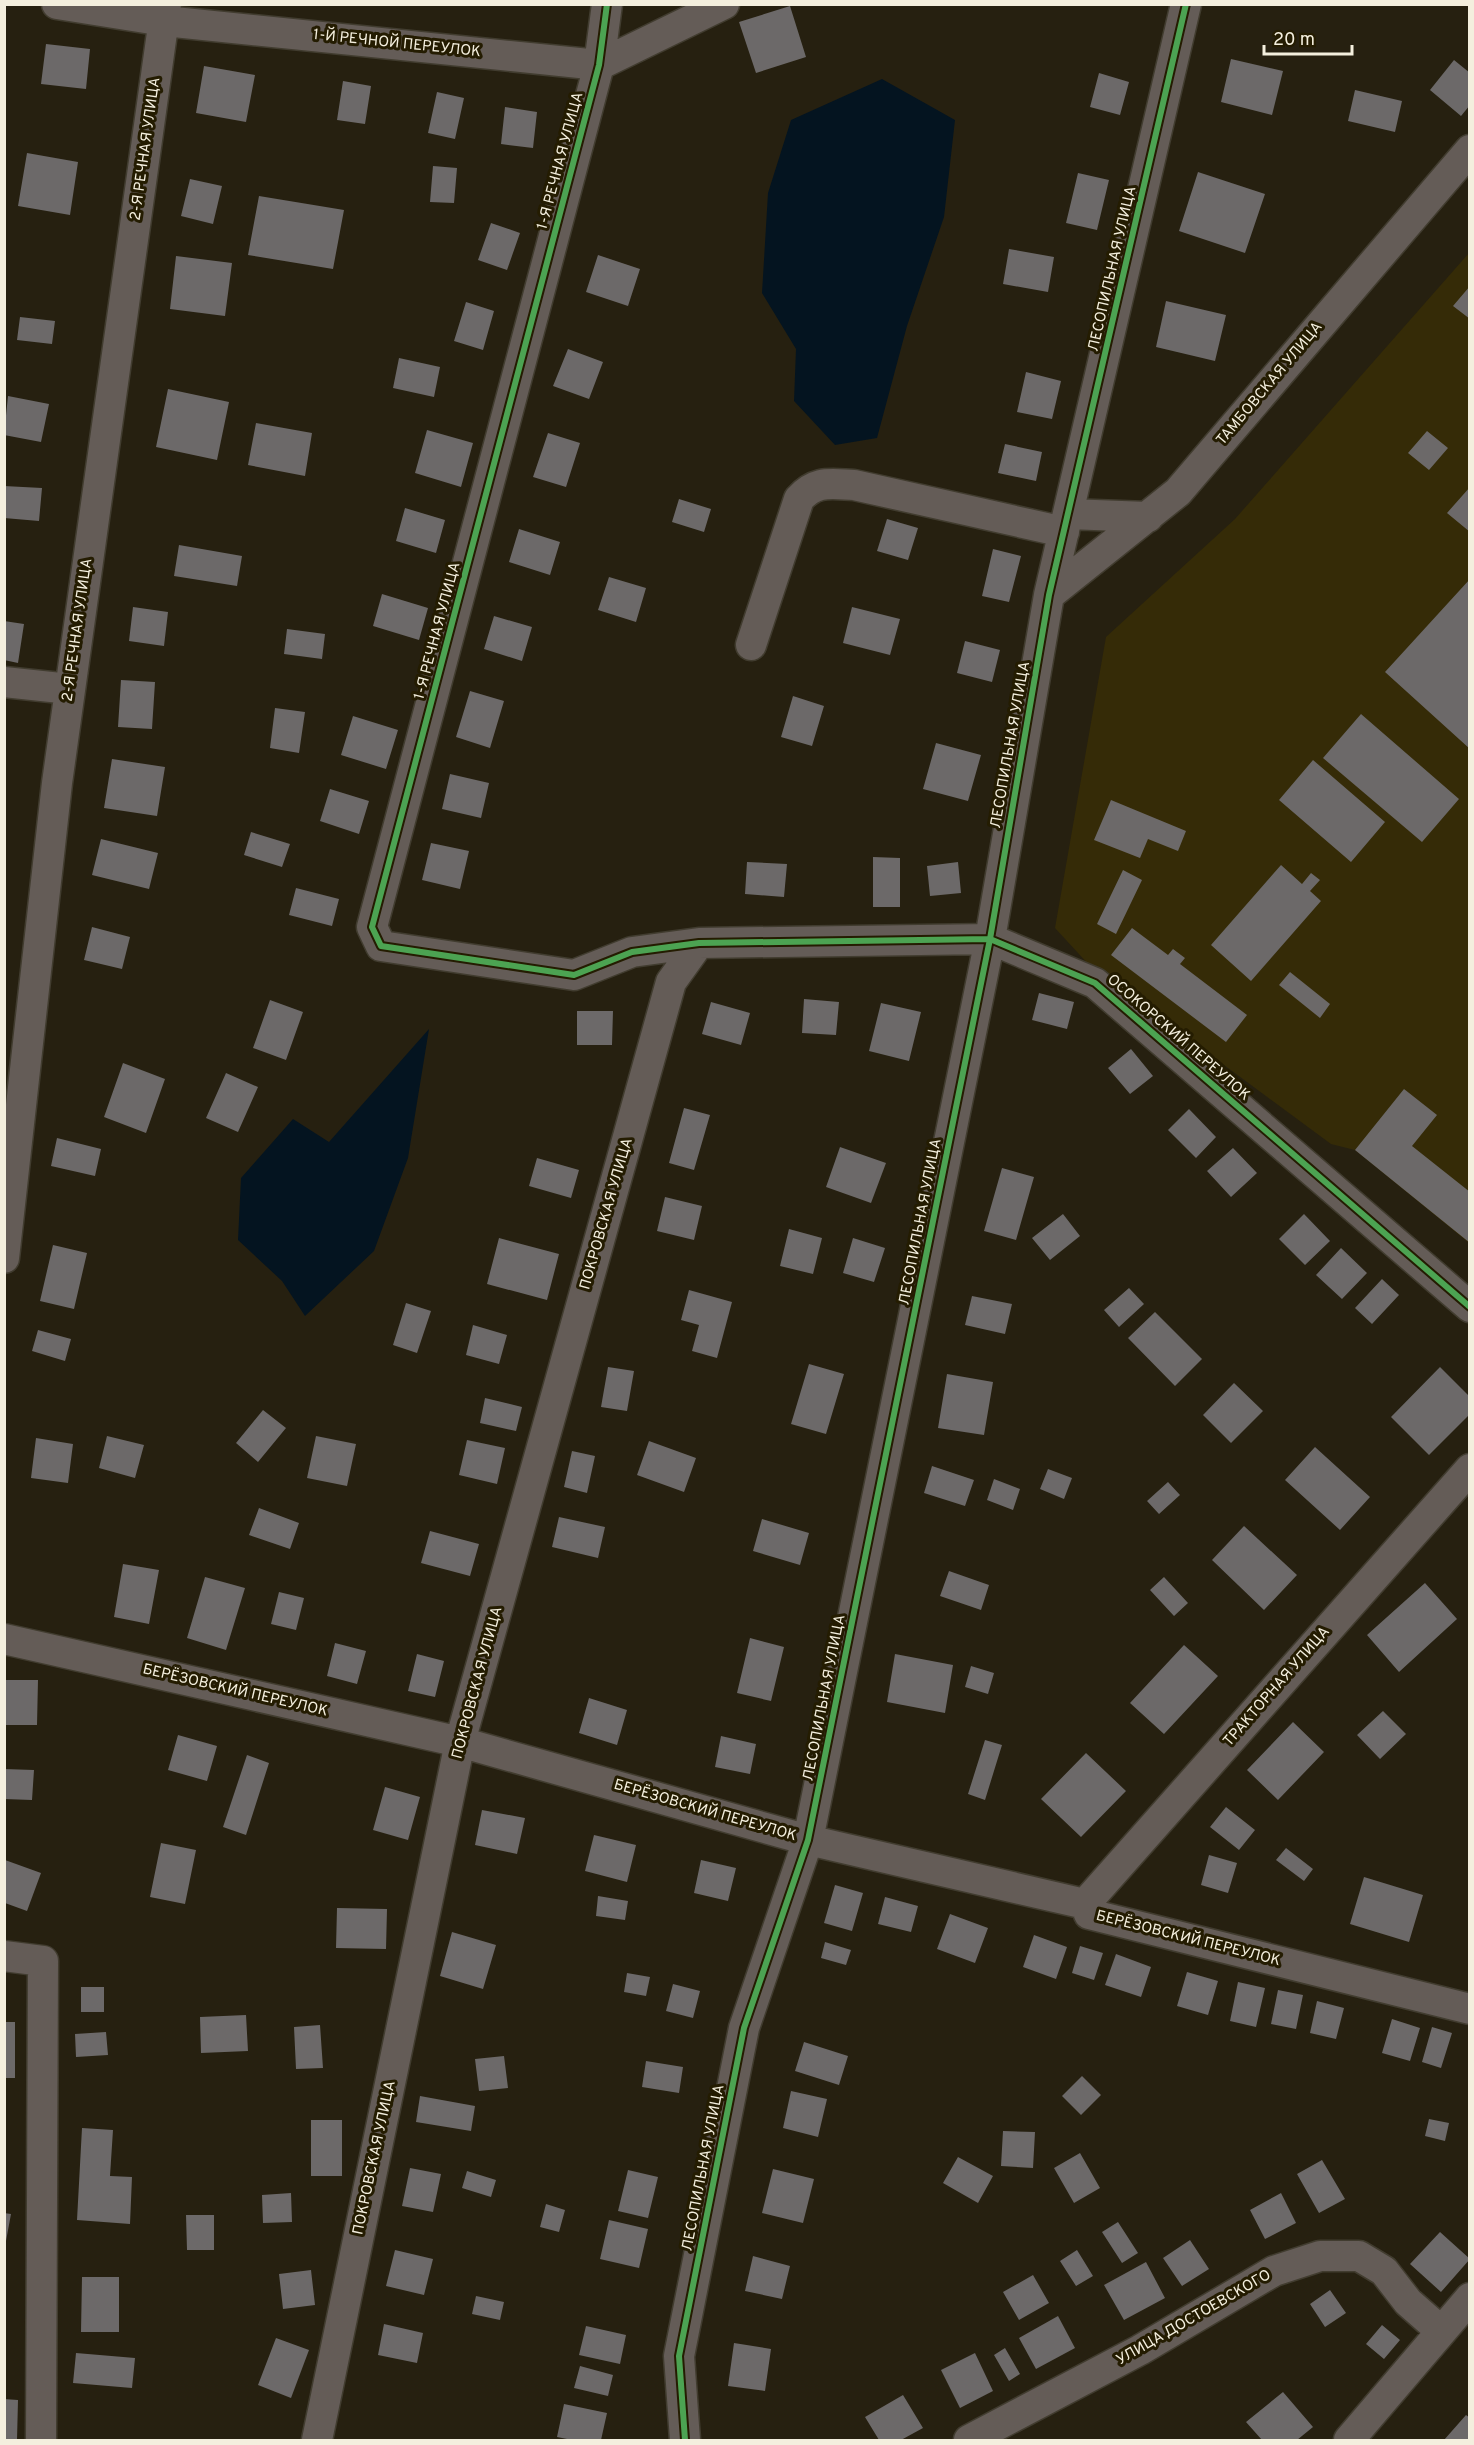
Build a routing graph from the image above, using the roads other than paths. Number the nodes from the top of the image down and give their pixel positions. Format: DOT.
graph roads {
  1 [pos="57,4"];
  2 [pos="607,4"];
  3 [pos="724,4"];
  4 [pos="1186,4"];
  5 [pos="165,13"];
  6 [pos="599,65"];
  7 [pos="1470,150"];
  8 [pos="1148,517"];
  9 [pos="1066,523"];
  10 [pos="1049,595"];
  11 [pos="751,645"];
  12 [pos="4,682"];
  13 [pos="70,689"];
  14 [pos="990,939"];
  15 [pos="699,943"];
  16 [pos="4,1258"];
  17 [pos="1470,1307"];
  18 [pos="1470,1469"];
  19 [pos="4,1639"];
  20 [pos="460,1742"];
  21 [pos="808,1840"];
  22 [pos="1085,1904"];
  23 [pos="4,1956"];
  24 [pos="1470,2009"];
  25 [pos="1470,2298"];
  26 [pos="1441,2331"];
  27 [pos="41,2440"];
  28 [pos="317,2440"];
  29 [pos="685,2440"];
  30 [pos="969,2440"];
  31 [pos="1349,2440"];
  1 -- 5 [label="street, 1-Й РЕЧНОЙ ПЕРЕУЛОК"];
  2 -- 6 [label="street, 1-Я РЕЧНАЯ УЛИЦА"];
  3 -- 6 [label="street"];
  4 -- 9 [label="street, ЛЕСОПИЛЬНАЯ УЛИЦА"];
  5 -- 6 [label="street, 1-Й РЕЧНОЙ ПЕРЕУЛОК"];
  5 -- 13 [label="street, 2-Я РЕЧНАЯ УЛИЦА"];
  6 -- 15 [label="street, 1-Я РЕЧНАЯ УЛИЦА"];
  7 -- 8 [label="street, ТАМБОВСКАЯ УЛИЦА"];
  8 -- 9 [label="street"];
  8 -- 10 [label="street, ТАМБОВСКАЯ УЛИЦА"];
  9 -- 10 [label="street, ЛЕСОПИЛЬНАЯ УЛИЦА"];
  9 -- 11 [label="street"];
  10 -- 14 [label="street, ЛЕСОПИЛЬНАЯ УЛИЦА"];
  12 -- 13 [label="street"];
  13 -- 16 [label="street, 2-Я РЕЧНАЯ УЛИЦА"];
  14 -- 15 [label="street, ОСОКОРСКИЙ ПЕРЕУЛОК"];
  14 -- 17 [label="street, ОСОКОРСКИЙ ПЕРЕУЛОК"];
  14 -- 21 [label="street, ЛЕСОПИЛЬНАЯ УЛИЦА"];
  15 -- 20 [label="street, ПОКРОВСКАЯ УЛИЦА"];
  18 -- 22 [label="street, ТРАКТОРНАЯ УЛИЦА"];
  19 -- 20 [label="street, БЕРЁЗОВСКИЙ ПЕРЕУЛОК"];
  20 -- 21 [label="street, БЕРЁЗОВСКИЙ ПЕРЕУЛОК"];
  20 -- 28 [label="street, ПОКРОВСКАЯ УЛИЦА"];
  21 -- 22 [label="street, БЕРЁЗОВСКИЙ ПЕРЕУЛОК"];
  21 -- 29 [label="street, ЛЕСОПИЛЬНАЯ УЛИЦА"];
  22 -- 24 [label="street, БЕРЁЗОВСКИЙ ПЕРЕУЛОК"];
  23 -- 27 [label="street"];
  25 -- 26 [label="street"];
  26 -- 30 [label="street, УЛИЦА ДОСТОЕВСКОГО"];
  26 -- 31 [label="street"];
}
